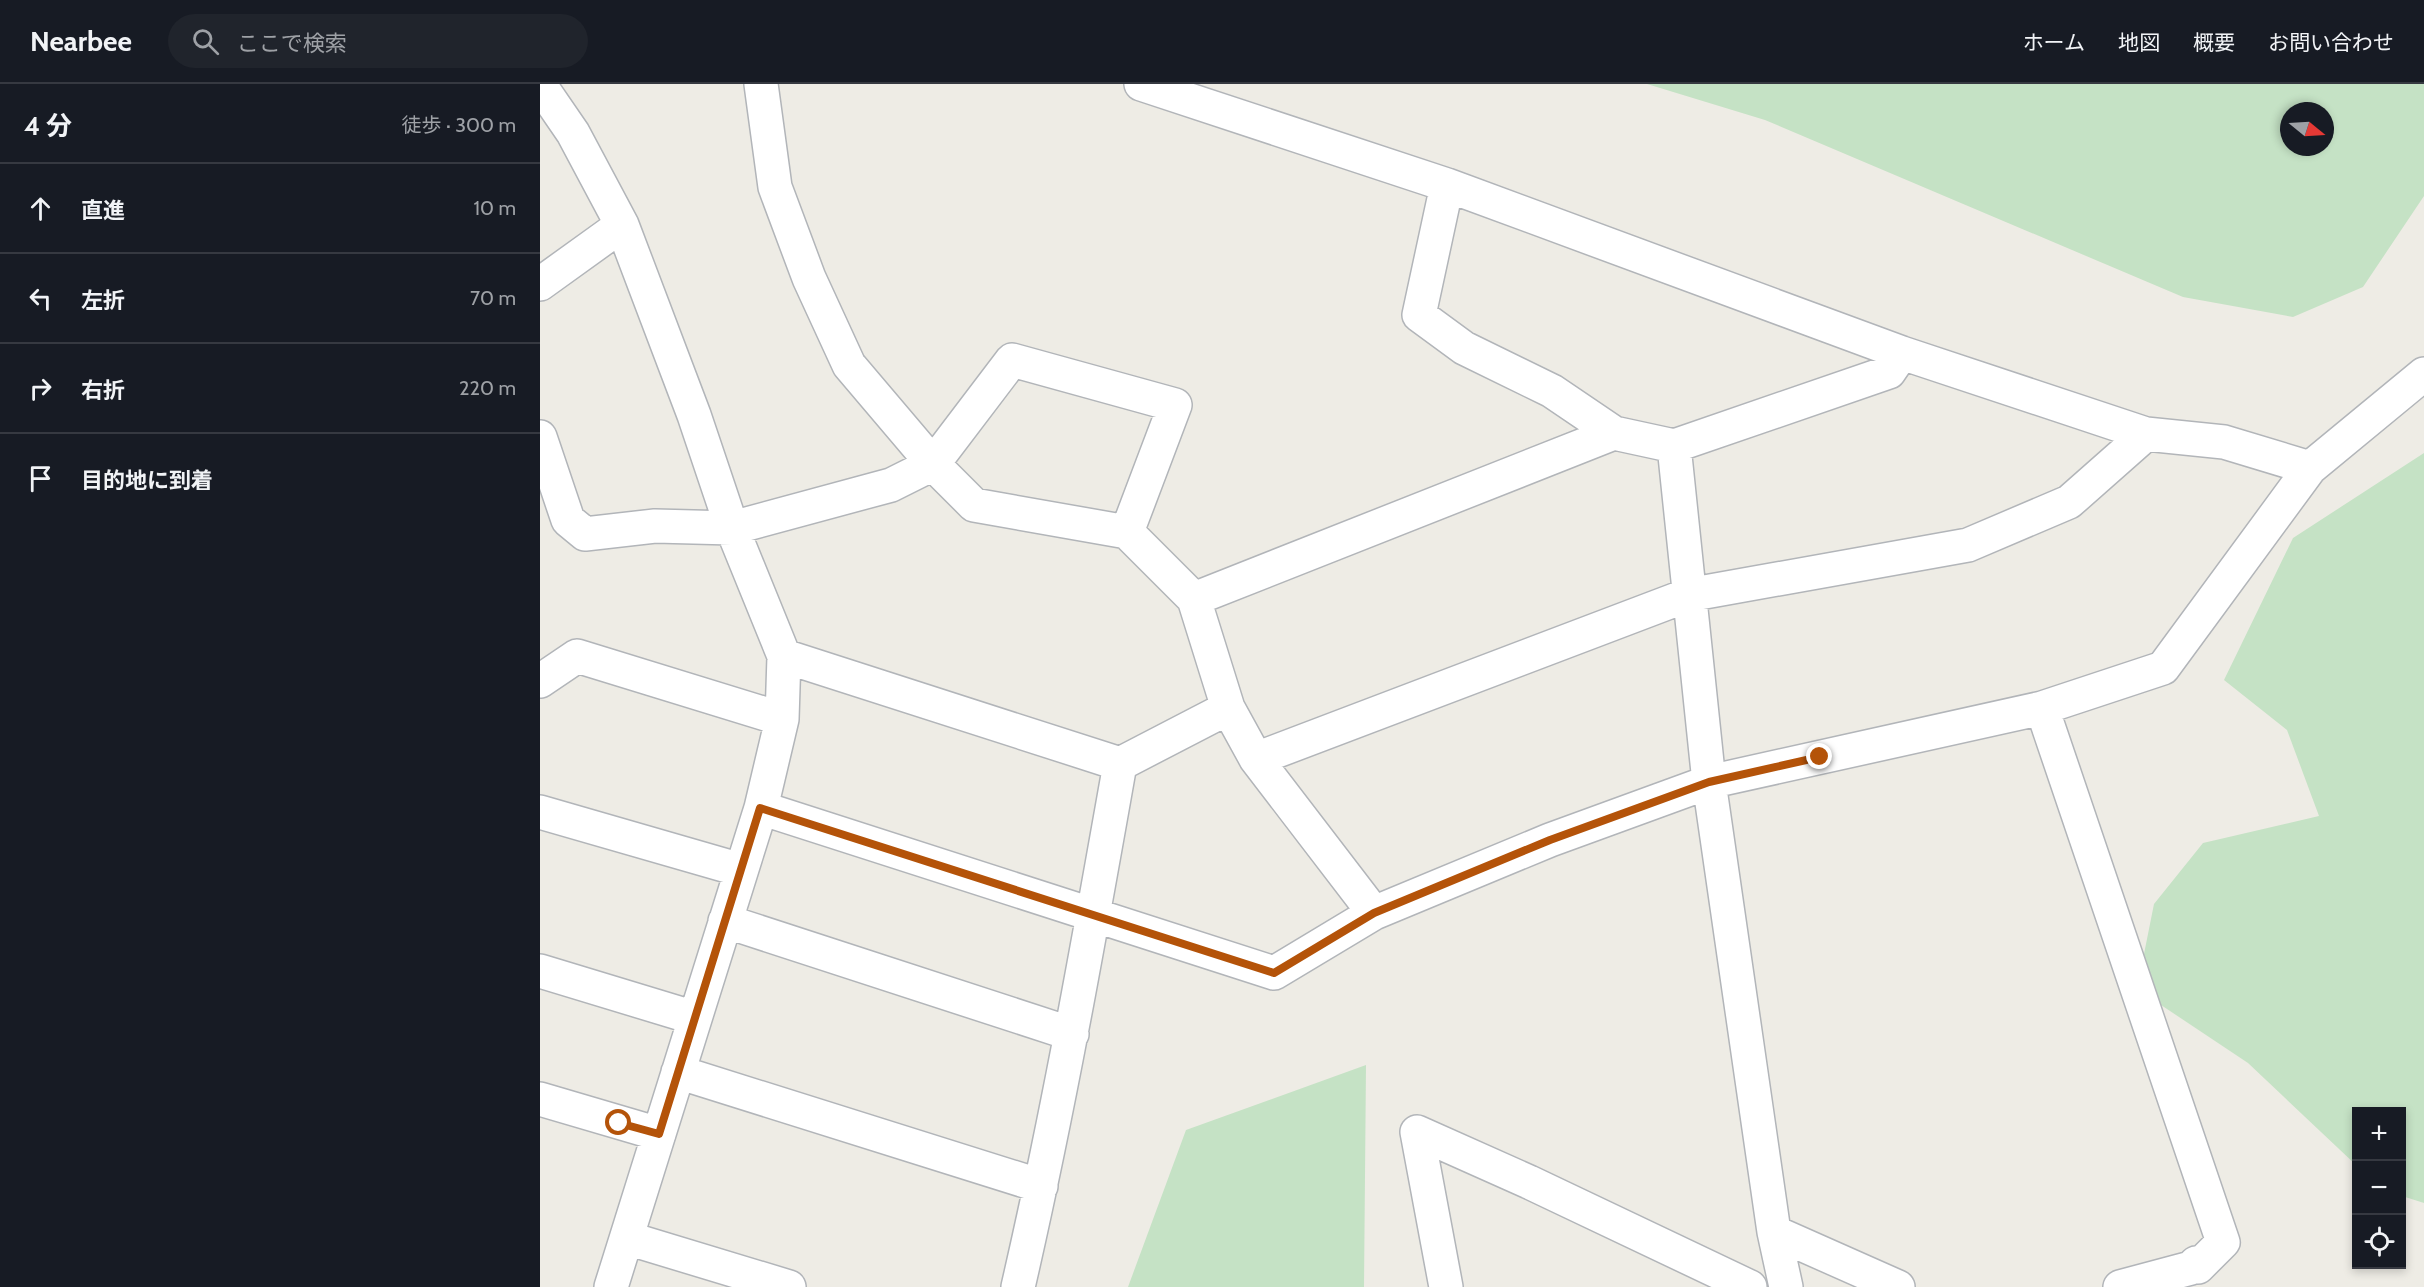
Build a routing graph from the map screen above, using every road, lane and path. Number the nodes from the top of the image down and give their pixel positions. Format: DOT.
graph roads {
  1 [pos="761,84"];
  2 [pos="1141,84"];
  3 [pos="540,85"];
  4 [pos="1447,185"];
  5 [pos="622,225"];
  6 [pos="540,284"];
  7 [pos="1902,353"];
  8 [pos="2424,374"];
  9 [pos="1614,433"];
  10 [pos="2146,434"];
  11 [pos="540,437"];
  12 [pos="1674,446"];
  13 [pos="933,464"];
  14 [pos="2310,468"];
  15 [pos="732,528"];
  16 [pos="1127,532"];
  17 [pos="1689,595"];
  18 [pos="1194,600"];
  19 [pos="784,656"];
  20 [pos="540,681"];
  21 [pos="1228,708"];
  22 [pos="2043,708"];
  23 [pos="782,719"];
  24 [pos="1256,759"];
  25 [pos="1119,764"];
  26 [pos="1709,782"];
  27 [pos="760,808"];
  28 [pos="540,812"];
  29 [pos="741,870"];
  30 [pos="1374,913"];
  31 [pos="1093,916"];
  32 [pos="725,921"];
  33 [pos="540,971"];
  34 [pos="695,1018"];
  35 [pos="1072,1034"];
  36 [pos="678,1072"];
  37 [pos="540,1100"];
  38 [pos="659,1134"];
  39 [pos="1041,1186"];
  40 [pos="1774,1232"];
  41 [pos="627,1238"];
  42 [pos="611,1287"];
  43 [pos="789,1287"];
  44 [pos="1018,1287"];
  45 [pos="1446,1287"];
  46 [pos="1749,1287"];
  47 [pos="1786,1287"];
  48 [pos="1898,1287"];
  49 [pos="2120,1287"];
  1 -- 13 [label="street"];
  2 -- 4 [label="street"];
  3 -- 5 [label="street"];
  4 -- 7 [label="street"];
  4 -- 9 [label="street"];
  5 -- 6 [label="street"];
  5 -- 15 [label="street"];
  7 -- 10 [label="street"];
  7 -- 12 [label="street"];
  8 -- 14 [label="street"];
  9 -- 12 [label="street"];
  9 -- 18 [label="street"];
  10 -- 14 [label="street"];
  10 -- 17 [label="street"];
  11 -- 15 [label="street"];
  12 -- 17 [label="street"];
  13 -- 15 [label="street"];
  13 -- 16 [label="street"];
  13 -- 16 [label="street"];
  14 -- 22 [label="street"];
  15 -- 19 [label="street"];
  16 -- 18 [label="street"];
  17 -- 24 [label="street"];
  17 -- 26 [label="street"];
  18 -- 21 [label="street"];
  19 -- 23 [label="street"];
  19 -- 25 [label="street"];
  20 -- 23 [label="street"];
  21 -- 24 [label="street"];
  21 -- 25 [label="street"];
  22 -- 26 [label="street"];
  22 -- 49 [label="street"];
  23 -- 27 [label="street"];
  24 -- 30 [label="street"];
  25 -- 31 [label="street"];
  26 -- 30 [label="street"];
  26 -- 40 [label="street"];
  27 -- 29 [label="street"];
  27 -- 31 [label="street"];
  28 -- 29 [label="street"];
  29 -- 32 [label="street"];
  30 -- 31 [label="street"];
  31 -- 35 [label="street"];
  32 -- 34 [label="street"];
  32 -- 35 [label="street"];
  33 -- 34 [label="street"];
  34 -- 36 [label="street"];
  35 -- 39 [label="street"];
  36 -- 38 [label="street"];
  36 -- 39 [label="street"];
  37 -- 38 [label="street"];
  38 -- 41 [label="street"];
  39 -- 44 [label="street"];
  40 -- 47 [label="street"];
  40 -- 48 [label="street"];
  41 -- 42 [label="street"];
  41 -- 43 [label="street"];
  45 -- 46 [label="street"];
}
